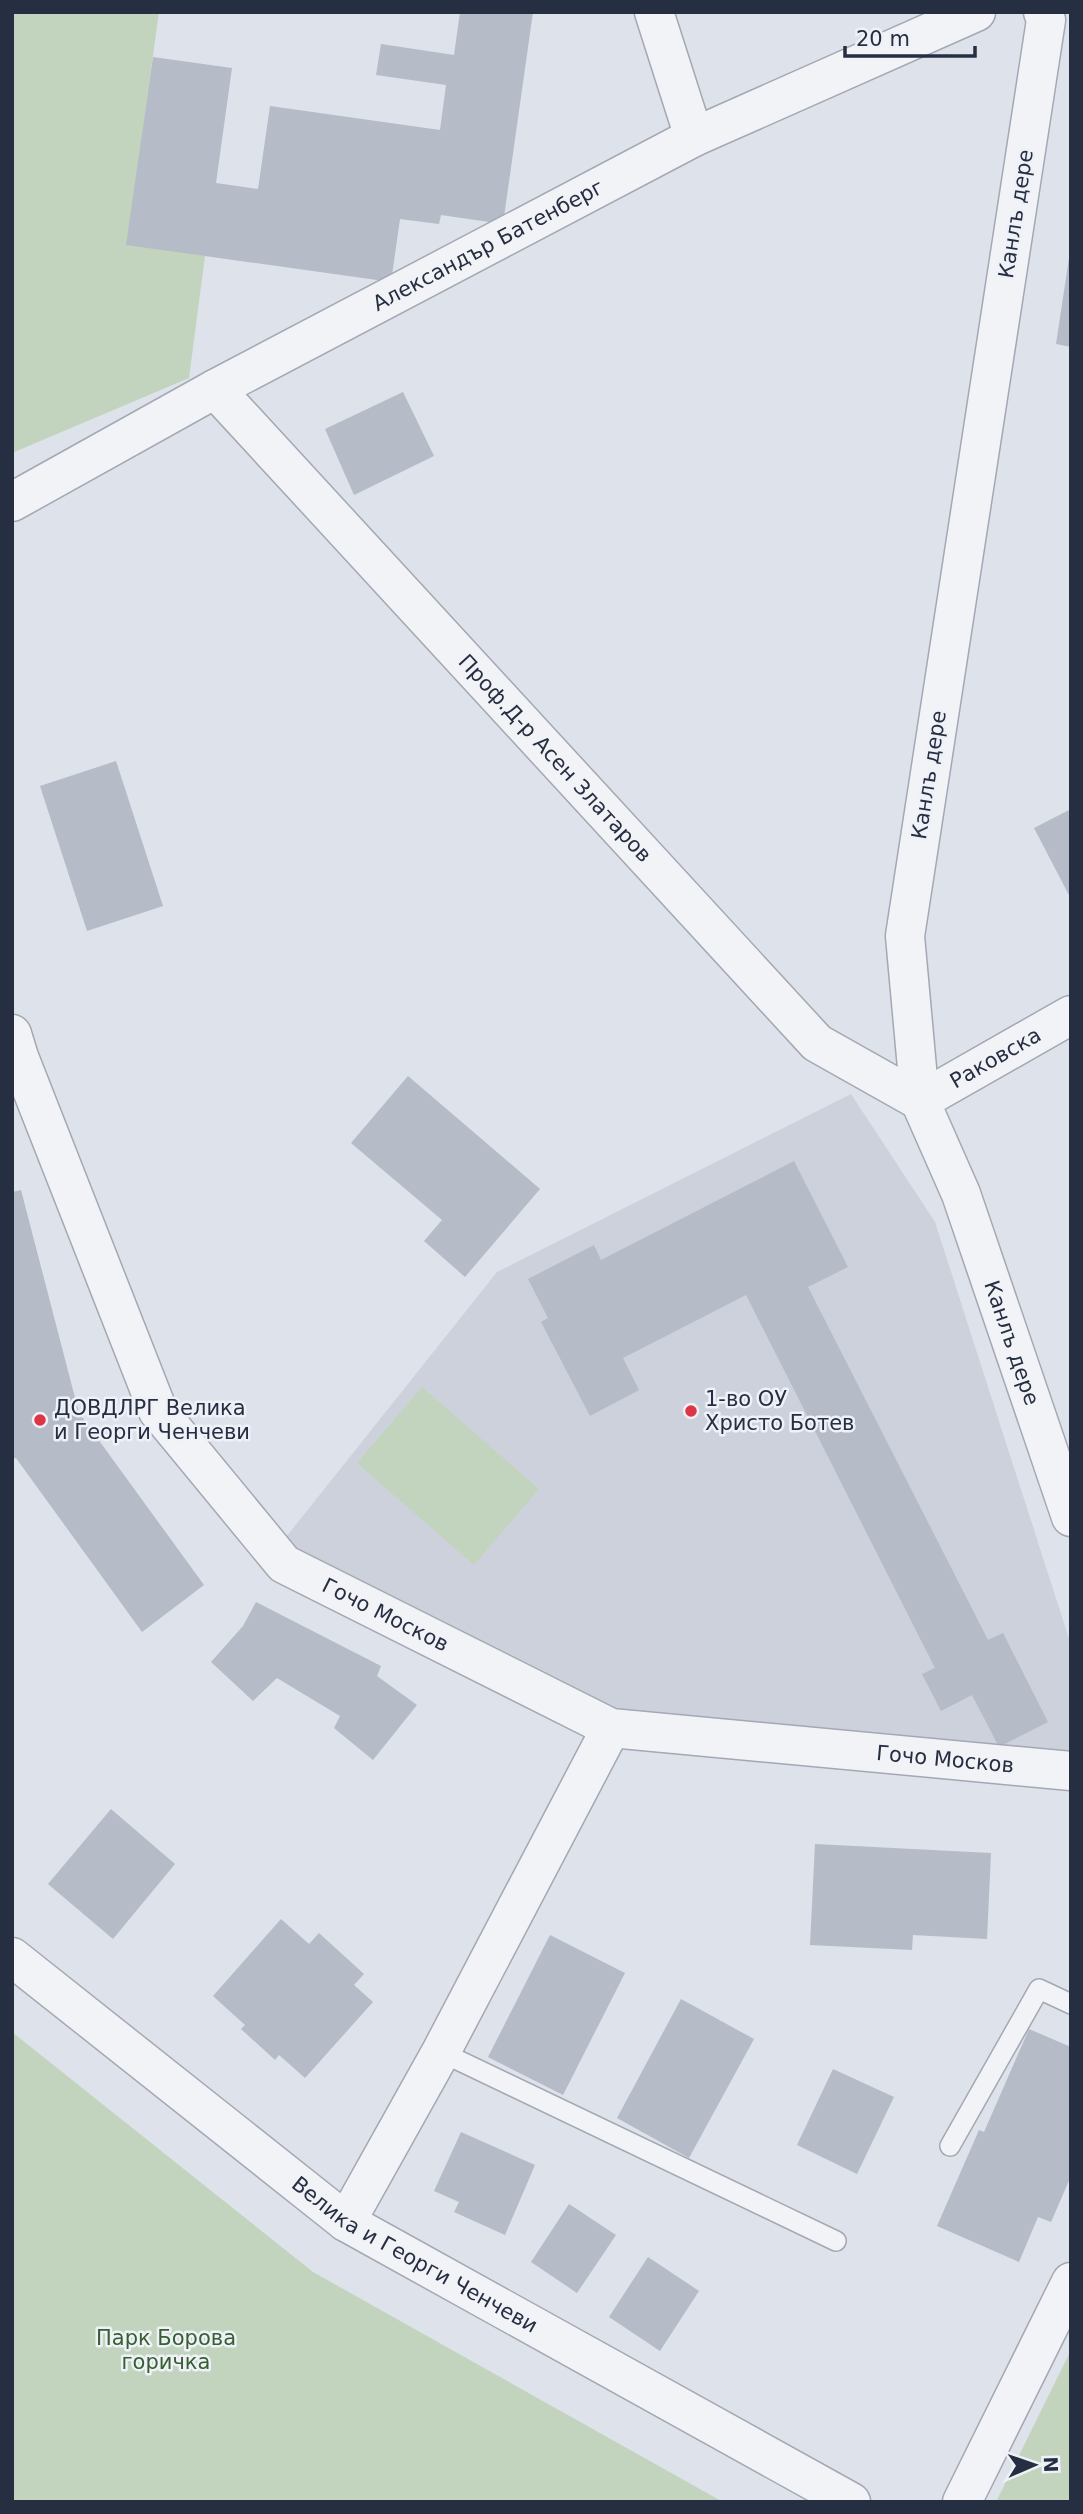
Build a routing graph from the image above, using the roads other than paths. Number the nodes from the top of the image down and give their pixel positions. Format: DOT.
graph roads {
  1 [pos="654,12"];
  2 [pos="976,12"];
  3 [pos="1043,12"];
  4 [pos="694,137"];
  5 [pos="215,389"];
  6 [pos="12,502"];
  7 [pos="1071,1015"];
  8 [pos="14,1052"];
  9 [pos="920,1101"];
  10 [pos="1071,1517"];
  11 [pos="611,1728"];
  12 [pos="1071,1771"];
  13 [pos="12,1957"];
  14 [pos="1071,2004"];
  15 [pos="441,2052"];
  16 [pos="950,2146"];
  17 [pos="346,2222"];
  18 [pos="836,2241"];
  19 [pos="1071,2282"];
  20 [pos="851,2502"];
  21 [pos="962,2502"];
  1 -- 4 [label="street"];
  2 -- 4 [label="street, Александър Батенберг"];
  3 -- 9 [label="street, Канлъ дере"];
  4 -- 5 [label="street, Александър Батенберг"];
  5 -- 6 [label="street, Александър Батенберг"];
  5 -- 9 [label="street, Проф.Д-р Асен Златаров"];
  7 -- 9 [label="street, Раковска"];
  8 -- 11 [label="street, Гочо Москов"];
  9 -- 10 [label="street, Канлъ дере"];
  11 -- 12 [label="street, Гочо Москов"];
  11 -- 15 [label="street"];
  13 -- 17 [label="street, Велика и Георги Ченчеви"];
  14 -- 16 [label="lane"];
  15 -- 17 [label="street"];
  15 -- 18 [label="lane"];
  17 -- 20 [label="street, Велика и Георги Ченчеви"];
  19 -- 21 [label="street"];
}
